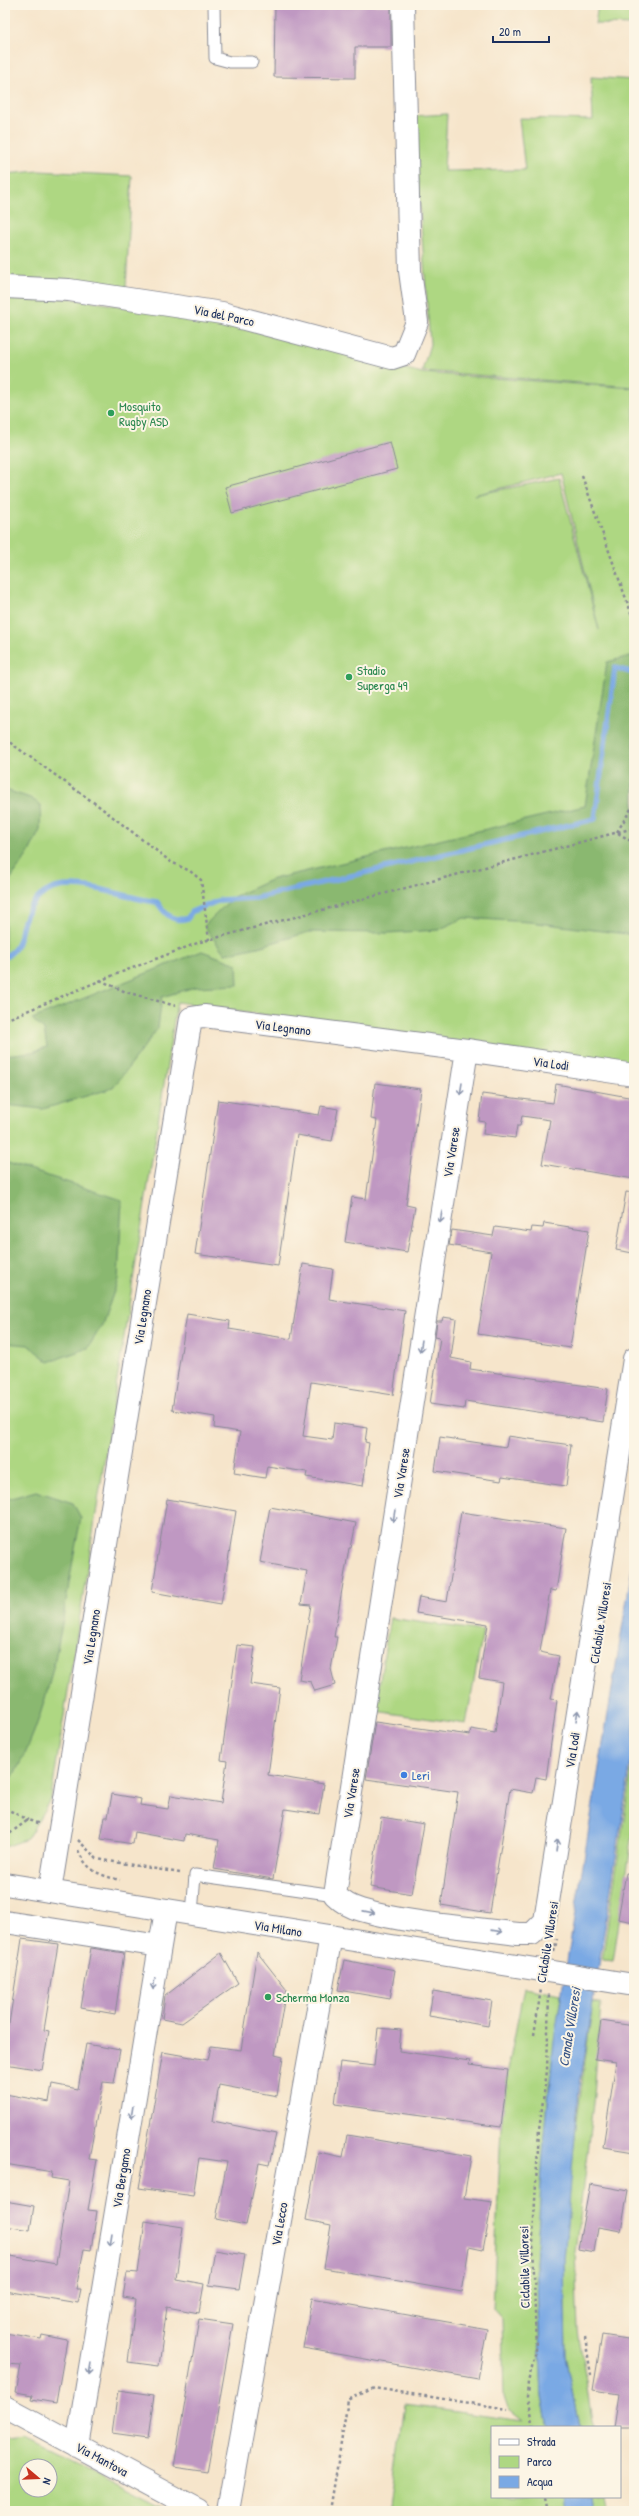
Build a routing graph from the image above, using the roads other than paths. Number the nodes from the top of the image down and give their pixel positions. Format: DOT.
graph roads {
  1 [pos="214,5"];
  2 [pos="404,5"];
  3 [pos="252,62"];
  4 [pos="5,288"];
  5 [pos="467,1050"];
  6 [pos="634,1075"];
  7 [pos="634,1359"];
  8 [pos="5,1884"];
  9 [pos="50,1892"];
  10 [pos="335,1895"];
  11 [pos="166,1910"];
  12 [pos="192,1914"];
  13 [pos="5,1922"];
  14 [pos="331,1936"];
  15 [pos="160,1946"];
  16 [pos="634,1985"];
  17 [pos="5,2407"];
  18 [pos="77,2446"];
  19 [pos="199,2511"];
  20 [pos="228,2511"];
  1 -- 3 [label="lane"];
  2 -- 4 [label="street, Via del Parco"];
  5 -- 6 [label="street, Via Lodi"];
  5 -- 9 [label="street, Via Legnano"];
  5 -- 10 [label="street, Via Varese, one-way"];
  10 -- 7 [label="street, Via Lodi, one-way"];
  8 -- 9 [label="street, Via Milano"];
  9 -- 11 [label="street, Via Milano"];
  10 -- 12 [label="lane"];
  11 -- 12 [label="street, Via Milano"];
  11 -- 15 [label="street, Via Bergamo"];
  12 -- 14 [label="street, Via Milano"];
  13 -- 15 [label="street"];
  14 -- 16 [label="street, Via Milano"];
  14 -- 20 [label="street, Via Lecco"];
  15 -- 18 [label="street, Via Bergamo, one-way"];
  17 -- 18 [label="street, Via Mantova"];
  18 -- 19 [label="street, Via Mantova"];
}
